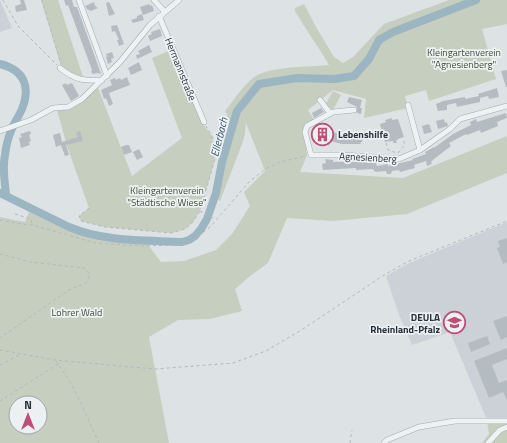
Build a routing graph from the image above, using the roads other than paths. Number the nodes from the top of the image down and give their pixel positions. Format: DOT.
graph roads {
  1 [pos="79,0"];
  2 [pos="154,0"];
  3 [pos="179,0"];
  4 [pos="164,11"];
  5 [pos="159,16"];
  6 [pos="60,68"];
  7 [pos="107,76"];
  8 [pos="102,80"];
  9 [pos="320,100"];
  10 [pos="408,105"];
  11 [pos="507,106"];
  12 [pos="354,110"];
  13 [pos="330,113"];
  14 [pos="204,122"];
  15 [pos="0,131"];
  16 [pos="420,150"];
  17 [pos="507,421"];
  18 [pos="507,426"];
  19 [pos="384,443"];
  20 [pos="488,443"];
  1 -- 7 [label="street"];
  2 -- 4 [label="street"];
  3 -- 4 [label="street"];
  4 -- 5 [label="street"];
  5 -- 7 [label="street"];
  5 -- 14 [label="street, Hermannstraße"];
  6 -- 8 [label="street"];
  7 -- 8 [label="street"];
  8 -- 15 [label="street"];
  9 -- 13 [label="street"];
  10 -- 16 [label="street"];
  11 -- 16 [label="street, Agnesienberg"];
  12 -- 13 [label="street"];
  13 -- 16 [label="street, Agnesienberg"];
  17 -- 19 [label="street"];
  18 -- 20 [label="street"];
}
